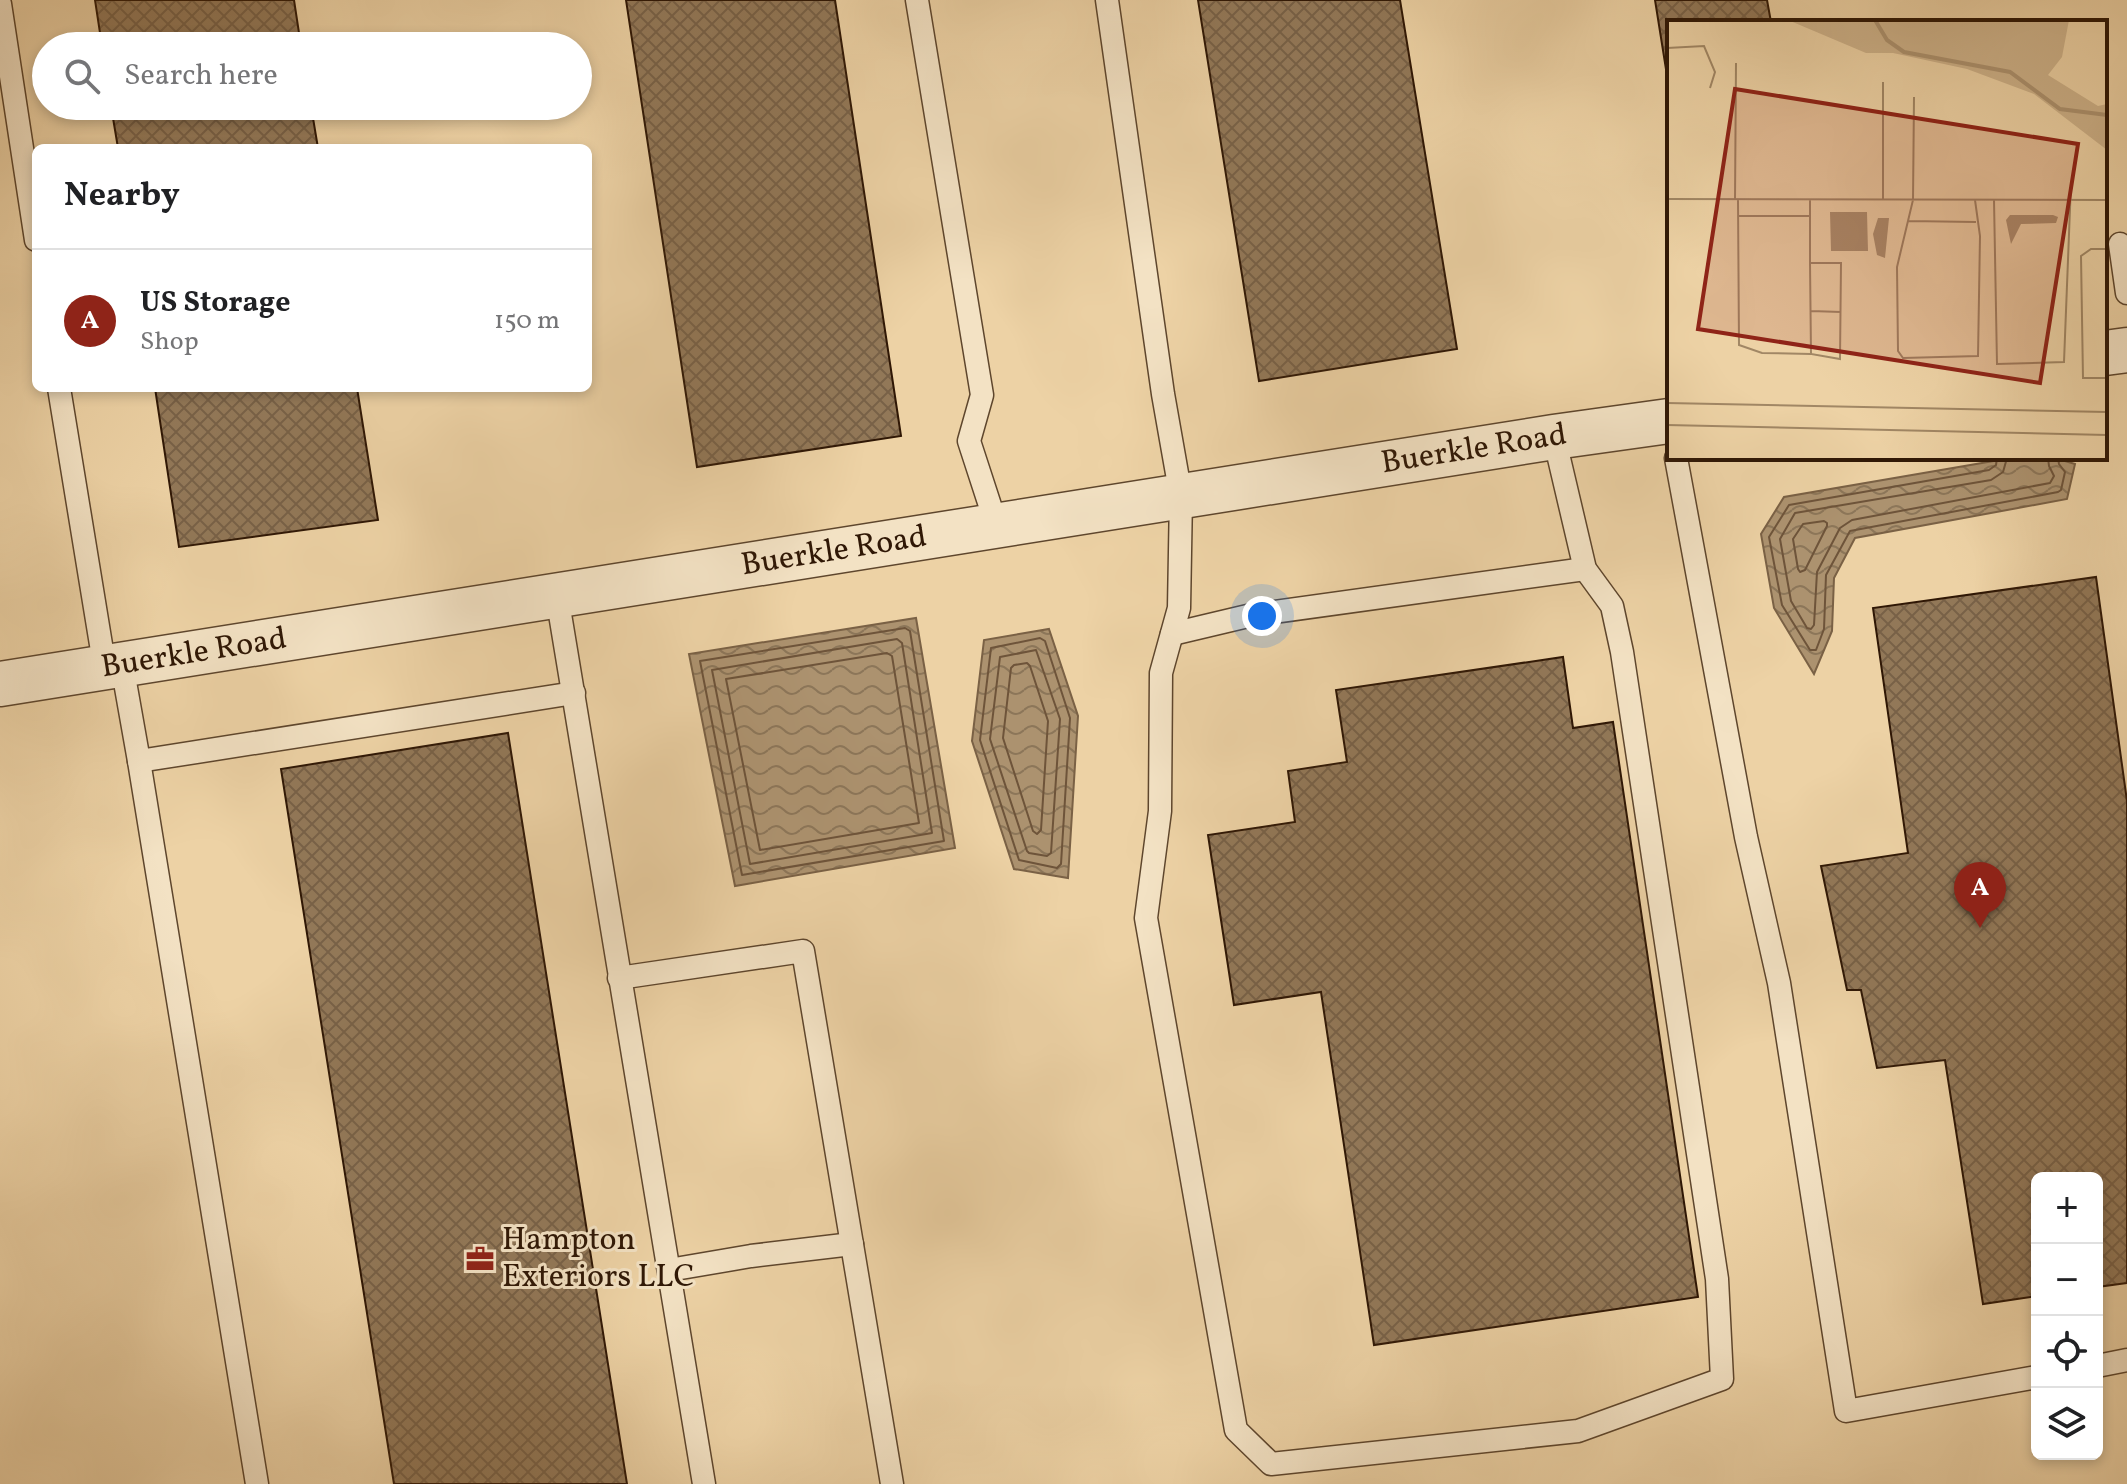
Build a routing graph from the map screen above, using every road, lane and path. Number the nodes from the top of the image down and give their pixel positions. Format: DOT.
graph roads {
  1 [pos="917,0"];
  2 [pos="1107,0"];
  3 [pos="0,4"];
  4 [pos="32,214"];
  5 [pos="2120,244"];
  6 [pos="2127,293"];
  7 [pos="2127,350"];
  8 [pos="2107,353"];
  9 [pos="60,392"];
  10 [pos="1667,421"];
  11 [pos="1554,437"];
  12 [pos="1676,460"];
  13 [pos="1181,496"];
  14 [pos="997,527"];
  15 [pos="1585,569"];
  16 [pos="557,596"];
  17 [pos="1172,634"];
  18 [pos="113,667"];
  19 [pos="0,684"];
  20 [pos="574,693"];
  21 [pos="139,761"];
  22 [pos="619,978"];
  23 [pos="852,1244"];
  24 [pos="669,1270"];
  25 [pos="2127,1360"];
  26 [pos="2103,1365"];
  27 [pos="2031,1378"];
  28 [pos="257,1484"];
  29 [pos="704,1484"];
  30 [pos="892,1484"];
  1 -- 14 [label="lane"];
  2 -- 13 [label="lane"];
  3 -- 4 [label="lane"];
  5 -- 6 [label="lane"];
  7 -- 8 [label="street"];
  9 -- 18 [label="lane"];
  10 -- 11 [label="street, Buerkle Road"];
  11 -- 13 [label="street, Buerkle Road"];
  11 -- 15 [label="lane"];
  12 -- 27 [label="lane"];
  13 -- 14 [label="street, Buerkle Road"];
  13 -- 17 [label="lane"];
  14 -- 16 [label="street, Buerkle Road"];
  15 -- 17 [label="lane"];
  15 -- 17 [label="lane"];
  16 -- 18 [label="street, Buerkle Road"];
  16 -- 20 [label="lane"];
  18 -- 19 [label="street, Buerkle Road"];
  18 -- 21 [label="lane"];
  20 -- 21 [label="lane"];
  20 -- 22 [label="lane"];
  21 -- 28 [label="lane"];
  22 -- 23 [label="lane"];
  22 -- 24 [label="lane"];
  23 -- 24 [label="lane"];
  23 -- 30 [label="lane"];
  24 -- 29 [label="lane"];
  25 -- 26 [label="lane"];
}
